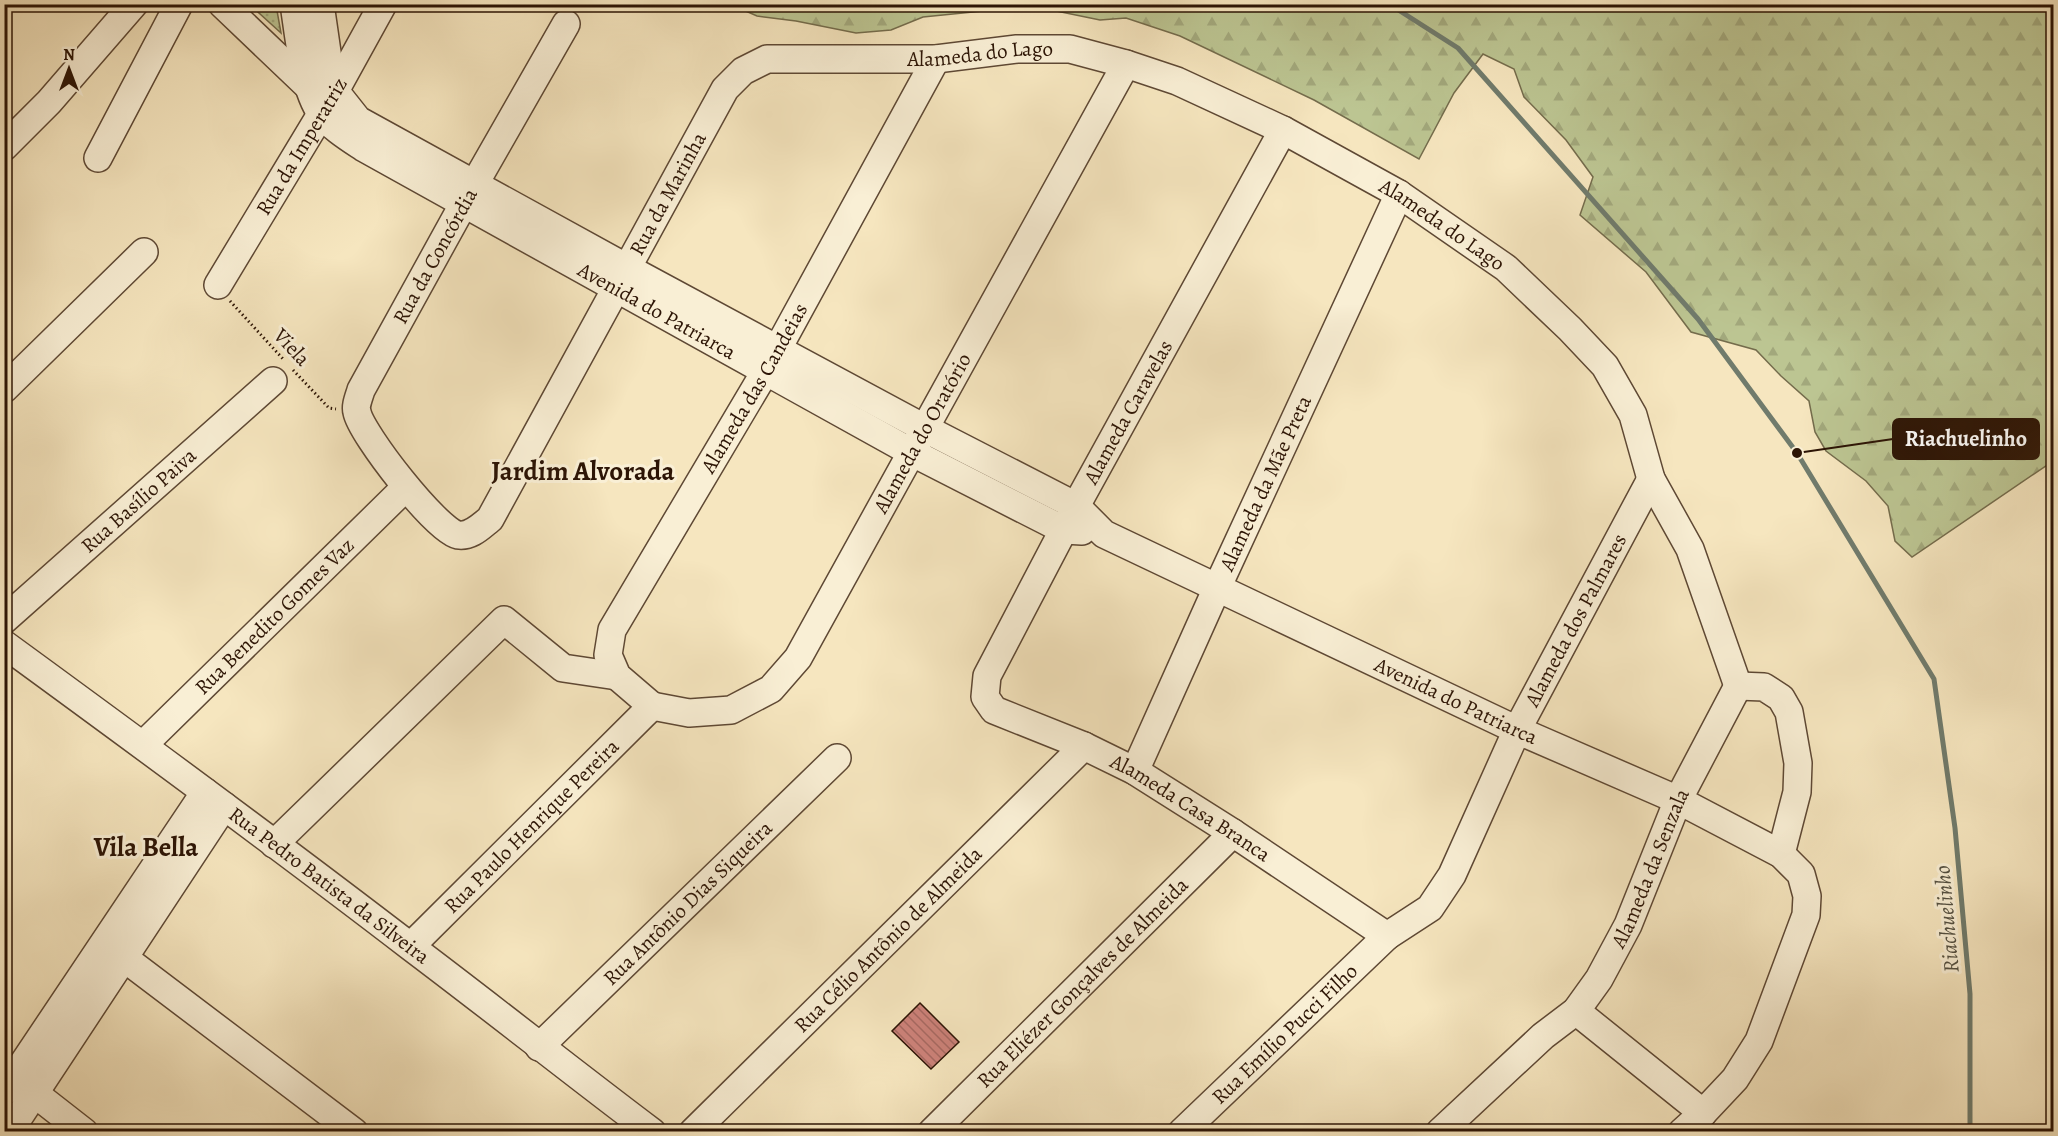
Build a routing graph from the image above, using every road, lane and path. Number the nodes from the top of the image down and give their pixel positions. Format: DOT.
graph roads {
  1 [pos="134,4"];
  2 [pos="179,4"];
  3 [pos="222,4"];
  4 [pos="294,4"];
  5 [pos="320,4"];
  6 [pos="383,4"];
  7 [pos="566,24"];
  8 [pos="936,59"];
  9 [pos="1126,64"];
  10 [pos="725,90"];
  11 [pos="324,93"];
  12 [pos="1283,130"];
  13 [pos="4,147"];
  14 [pos="98,158"];
  15 [pos="469,194"];
  16 [pos="1399,194"];
  17 [pos="144,252"];
  18 [pos="621,278"];
  19 [pos="218,285"];
  20 [pos="777,348"];
  21 [pos="283,370"];
  22 [pos="765,372"];
  23 [pos="4,389"];
  24 [pos="356,410"];
  25 [pos="924,428"];
  26 [pos="911,452"];
  27 [pos="1652,479"];
  28 [pos="406,487"];
  29 [pos="1076,506"];
  30 [pos="1064,530"];
  31 [pos="1104,534"];
  32 [pos="1217,588"];
  33 [pos="4,620"];
  34 [pos="4,644"];
  35 [pos="617,676"];
  36 [pos="1738,686"];
  37 [pos="985,697"];
  38 [pos="652,706"];
  39 [pos="1517,730"];
  40 [pos="143,745"];
  41 [pos="1084,746"];
  42 [pos="837,758"];
  43 [pos="1135,771"];
  44 [pos="215,799"];
  45 [pos="1678,800"];
  46 [pos="1233,833"];
  47 [pos="274,844"];
  48 [pos="1782,854"];
  49 [pos="1388,936"];
  50 [pos="411,946"];
  51 [pos="114,951"];
  52 [pos="1576,1011"];
  53 [pos="539,1047"];
  54 [pos="18,1087"];
  55 [pos="1702,1113"];
  56 [pos="9,1131"];
  57 [pos="84,1131"];
  58 [pos="354,1131"];
  59 [pos="652,1131"];
  60 [pos="693,1131"];
  61 [pos="932,1131"];
  62 [pos="1182,1131"];
  63 [pos="1440,1131"];
  64 [pos="1682,1131"];
  1 -- 13 [label="street"];
  2 -- 14 [label="street"];
  3 -- 11 [label="street"];
  4 -- 11 [label="street, Avenida do Patriarca"];
  5 -- 11 [label="street"];
  6 -- 11 [label="street, Rua da Imperatriz"];
  7 -- 15 [label="street, Rua da Concórdia"];
  8 -- 9 [label="street, Alameda do Lago"];
  8 -- 10 [label="street, Alameda do Lago"];
  8 -- 20 [label="street, Alameda das Candeias"];
  9 -- 12 [label="street, Alameda do Lago"];
  9 -- 25 [label="street, Alameda do Oratório"];
  10 -- 18 [label="street, Rua da Marinha"];
  11 -- 15 [label="street, Avenida do Patriarca"];
  11 -- 19 [label="street, Rua da Imperatriz"];
  12 -- 16 [label="street, Alameda do Lago"];
  12 -- 29 [label="street, Alameda Caravelas"];
  15 -- 18 [label="street, Avenida do Patriarca"];
  15 -- 24 [label="street, Rua da Concórdia"];
  16 -- 27 [label="street, Alameda do Lago"];
  16 -- 32 [label="street, Alameda da Mãe Preta"];
  17 -- 23 [label="street"];
  18 -- 20 [label="street, Avenida do Patriarca"];
  18 -- 22 [label="street, Avenida do Patriarca"];
  18 -- 28 [label="street, Rua da Marinha"];
  19 -- 21 [label="path, Viela"];
  20 -- 22 [label="street, Alameda das Candeias"];
  20 -- 25 [label="street, Avenida do Patriarca"];
  21 -- 24 [label="path, Viela"];
  21 -- 33 [label="street, Rua Basílio Paiva"];
  22 -- 26 [label="street, Avenida do Patriarca"];
  22 -- 35 [label="street, Alameda das Candeias"];
  24 -- 28 [label="street"];
  25 -- 26 [label="street, Alameda do Oratório"];
  25 -- 29 [label="street, Avenida do Patriarca"];
  26 -- 30 [label="street, Avenida do Patriarca"];
  26 -- 38 [label="street, Alameda do Oratório"];
  27 -- 36 [label="street, Alameda do Lago"];
  27 -- 39 [label="street, Alameda dos Palmares"];
  28 -- 40 [label="street, Rua Benedito Gomes Vaz"];
  29 -- 30 [label="street, Alameda Caravelas"];
  29 -- 31 [label="street, Avenida do Patriarca"];
  30 -- 31 [label="street, Avenida do Patriarca"];
  30 -- 37 [label="street, Alameda Caravelas"];
  31 -- 32 [label="street, Avenida do Patriarca"];
  32 -- 39 [label="street, Avenida do Patriarca"];
  32 -- 43 [label="street, Alameda da Mãe Preta"];
  34 -- 40 [label="street, Rua Pedro Batista da Silveira"];
  35 -- 38 [label="street"];
  35 -- 47 [label="street"];
  36 -- 45 [label="street, Alameda da Senzala"];
  36 -- 48 [label="street"];
  37 -- 41 [label="street, Alameda Casa Branca"];
  38 -- 50 [label="street, Rua Paulo Henrique Pereira"];
  39 -- 45 [label="street, Avenida do Patriarca"];
  39 -- 49 [label="street, Alameda dos Palmares"];
  40 -- 44 [label="street, Rua Pedro Batista da Silveira"];
  41 -- 43 [label="street, Alameda Casa Branca"];
  41 -- 60 [label="street, Rua Célio Antônio de Almeida"];
  42 -- 53 [label="street, Rua Antônio Dias Siqueira"];
  43 -- 46 [label="street, Alameda Casa Branca"];
  44 -- 47 [label="street, Rua Pedro Batista da Silveira"];
  44 -- 51 [label="street"];
  45 -- 48 [label="street, Avenida do Patriarca"];
  45 -- 52 [label="street, Alameda da Senzala"];
  46 -- 49 [label="street, Alameda Casa Branca"];
  46 -- 61 [label="street, Rua Eliézer Gonçalves de Almeida"];
  47 -- 50 [label="street, Rua Pedro Batista da Silveira"];
  48 -- 55 [label="street, Avenida do Patriarca"];
  49 -- 62 [label="street, Rua Emílio Pucci Filho"];
  50 -- 53 [label="street, Rua Pedro Batista da Silveira"];
  51 -- 54 [label="street"];
  51 -- 58 [label="street"];
  52 -- 55 [label="street"];
  52 -- 63 [label="street, Alameda da Senzala"];
  53 -- 59 [label="street, Rua Pedro Batista da Silveira"];
  54 -- 56 [label="street"];
  54 -- 57 [label="street"];
  55 -- 64 [label="street"];
}
